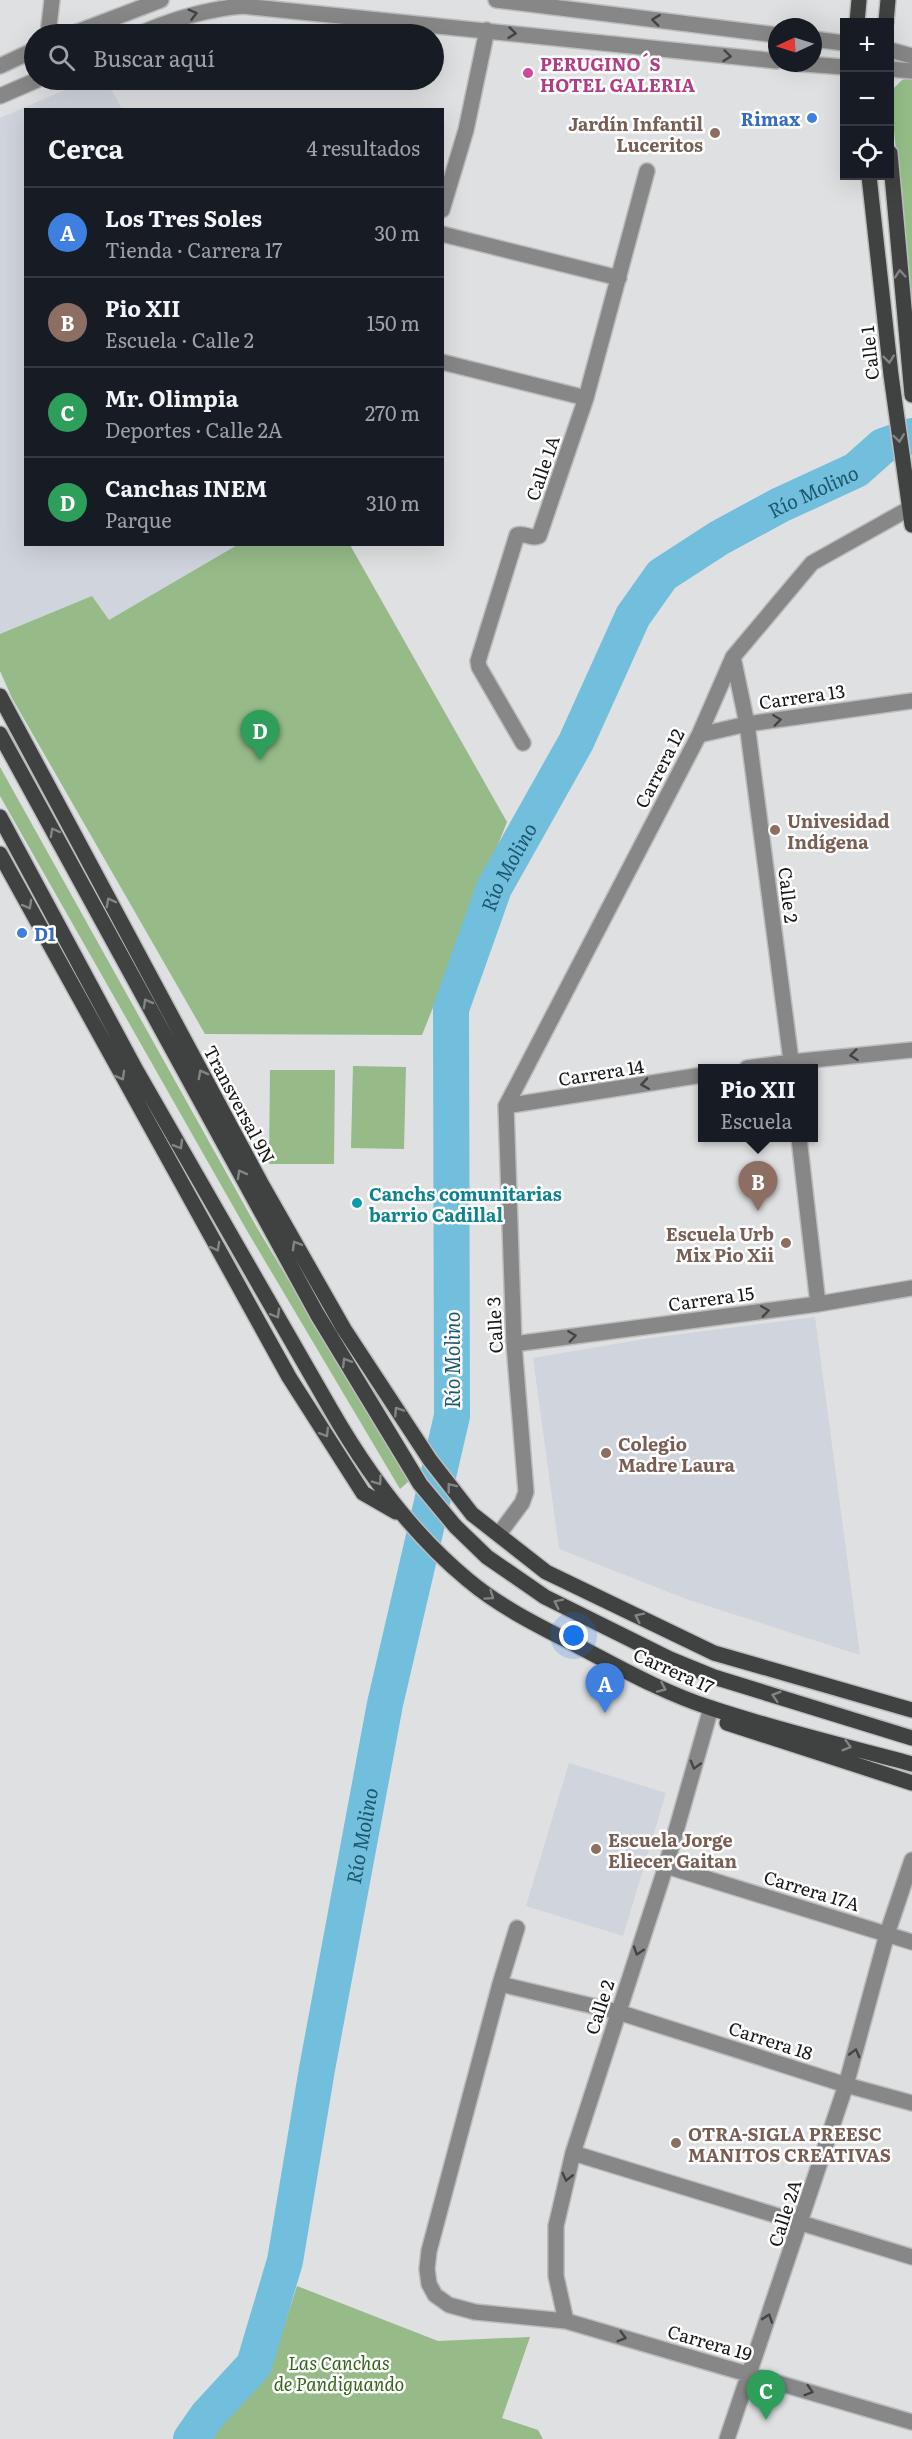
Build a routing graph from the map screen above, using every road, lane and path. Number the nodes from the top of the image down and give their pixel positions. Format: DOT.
graph roads {
  1 [pos="52,0"];
  2 [pos="161,0"];
  3 [pos="496,0"];
  4 [pos="859,0"];
  5 [pos="888,0"];
  6 [pos="244,3"];
  7 [pos="857,18"];
  8 [pos="886,18"];
  9 [pos="49,24"];
  10 [pos="98,24"];
  11 [pos="163,24"];
  12 [pos="433,24"];
  13 [pos="444,25"];
  14 [pos="487,30"];
  15 [pos="768,34"];
  16 [pos="822,40"];
  17 [pos="840,42"];
  18 [pos="894,51"];
  19 [pos="24,55"];
  20 [pos="912,56"];
  21 [pos="768,61"];
  22 [pos="822,65"];
  23 [pos="0,66"];
  24 [pos="840,67"];
  25 [pos="894,69"];
  26 [pos="912,71"];
  27 [pos="24,86"];
  28 [pos="0,96"];
  29 [pos="647,171"];
  30 [pos="869,180"];
  31 [pos="892,180"];
  32 [pos="444,203"];
  33 [pos="444,234"];
  34 [pos="619,278"];
  35 [pos="444,362"];
  36 [pos="912,395"];
  37 [pos="586,398"];
  38 [pos="911,508"];
  39 [pos="912,525"];
  40 [pos="733,657"];
  41 [pos="0,696"];
  42 [pos="912,701"];
  43 [pos="747,724"];
  44 [pos="0,734"];
  45 [pos="699,735"];
  46 [pos="523,743"];
  47 [pos="0,817"];
  48 [pos="0,854"];
  49 [pos="912,1050"];
  50 [pos="791,1064"];
  51 [pos="799,1064"];
  52 [pos="698,1077"];
  53 [pos="506,1106"];
  54 [pos="800,1142"];
  55 [pos="262,1185"];
  56 [pos="268,1222"];
  57 [pos="912,1288"];
  58 [pos="818,1304"];
  59 [pos="514,1344"];
  60 [pos="472,1514"];
  61 [pos="402,1515"];
  62 [pos="455,1527"];
  63 [pos="499,1534"];
  64 [pos="711,1708"];
  65 [pos="912,1710"];
  66 [pos="912,1738"];
  67 [pos="912,1764"];
  68 [pos="912,1784"];
  69 [pos="912,1860"];
  70 [pos="666,1866"];
  71 [pos="517,1928"];
  72 [pos="887,1934"];
  73 [pos="912,1942"];
  74 [pos="500,1984"];
  75 [pos="618,2012"];
  76 [pos="846,2085"];
  77 [pos="912,2103"];
  78 [pos="573,2153"];
  79 [pos="801,2224"];
  80 [pos="912,2257"];
  81 [pos="566,2321"];
  82 [pos="749,2373"];
  83 [pos="912,2422"];
  84 [pos="727,2439"];
  1 -- 9 [label="street"];
  2 -- 10 [label="street"];
  15 -- 3 [label="street, one-way"];
  4 -- 7 [label="main road"];
  5 -- 8 [label="main road"];
  11 -- 6 [label="street, one-way"];
  6 -- 12 [label="street"];
  13 -- 14 [label="street"];
  14 -- 21 [label="street, one-way"];
  14 -- 32 [label="street"];
  16 -- 17 [label="street"];
  18 -- 20 [label="street"];
  19 -- 23 [label="street"];
  22 -- 24 [label="street"];
  25 -- 26 [label="street"];
  27 -- 28 [label="street"];
  29 -- 34 [label="street, Calle 1A"];
  30 -- 38 [label="main road, Calle 1, one-way"];
  36 -- 31 [label="main road, Calle 1, one-way"];
  33 -- 34 [label="street"];
  34 -- 37 [label="street, Calle 1A"];
  35 -- 37 [label="street"];
  37 -- 46 [label="street, Calle 1A"];
  38 -- 39 [label="main road, Calle 1"];
  38 -- 40 [label="street, Carrera 12"];
  40 -- 43 [label="street, Calle 2"];
  40 -- 45 [label="street, Carrera 12"];
  55 -- 41 [label="main road, Transversal 9N, one-way"];
  43 -- 42 [label="street, Carrera 13, one-way"];
  43 -- 45 [label="street, Carrera 13"];
  43 -- 50 [label="street, Calle 2"];
  56 -- 44 [label="main road, Transversal 9N, one-way"];
  45 -- 53 [label="street, Carrera 12"];
  47 -- 61 [label="main road, one-way"];
  48 -- 61 [label="main road, one-way"];
  49 -- 51 [label="street, one-way"];
  52 -- 53 [label="street, Carrera 14, one-way"];
  53 -- 59 [label="street, Calle 3"];
  54 -- 58 [label="street"];
  55 -- 56 [label="main road"];
  60 -- 55 [label="main road, Transversal 9N, one-way"];
  62 -- 56 [label="main road, Transversal 9N, one-way"];
  57 -- 58 [label="street, Carrera 15"];
  59 -- 58 [label="street, Carrera 15, one-way"];
  59 -- 63 [label="street, Calle 3"];
  60 -- 63 [label="main road, Carrera 17"];
  61 -- 64 [label="main road, Carrera 17, one-way"];
  66 -- 62 [label="main road, Carrera 17, one-way"];
  65 -- 63 [label="main road, Carrera 17, one-way"];
  64 -- 67 [label="main road, Carrera 17, one-way"];
  64 -- 68 [label="main road"];
  64 -- 70 [label="street, Calle 2, one-way"];
  69 -- 72 [label="street, Calle 2A"];
  70 -- 72 [label="street, Carrera 17A"];
  70 -- 75 [label="street, Calle 2, one-way"];
  71 -- 74 [label="street, Carrera 19"];
  72 -- 73 [label="street, Carrera 17A"];
  76 -- 72 [label="street, Calle 2A, one-way"];
  74 -- 75 [label="street, Carrera 18"];
  74 -- 81 [label="street, Carrera 19"];
  75 -- 76 [label="street, Carrera 18"];
  75 -- 78 [label="street, Calle 2"];
  76 -- 77 [label="street, Carrera 18"];
  76 -- 79 [label="street, Calle 2A"];
  78 -- 79 [label="street"];
  78 -- 81 [label="street, Calle 2, one-way"];
  79 -- 80 [label="street"];
  82 -- 79 [label="street, Calle 2A, one-way"];
  81 -- 82 [label="street, Carrera 19, one-way"];
  82 -- 83 [label="street, Carrera 19, one-way"];
  82 -- 84 [label="street, Calle 2A"];
}
